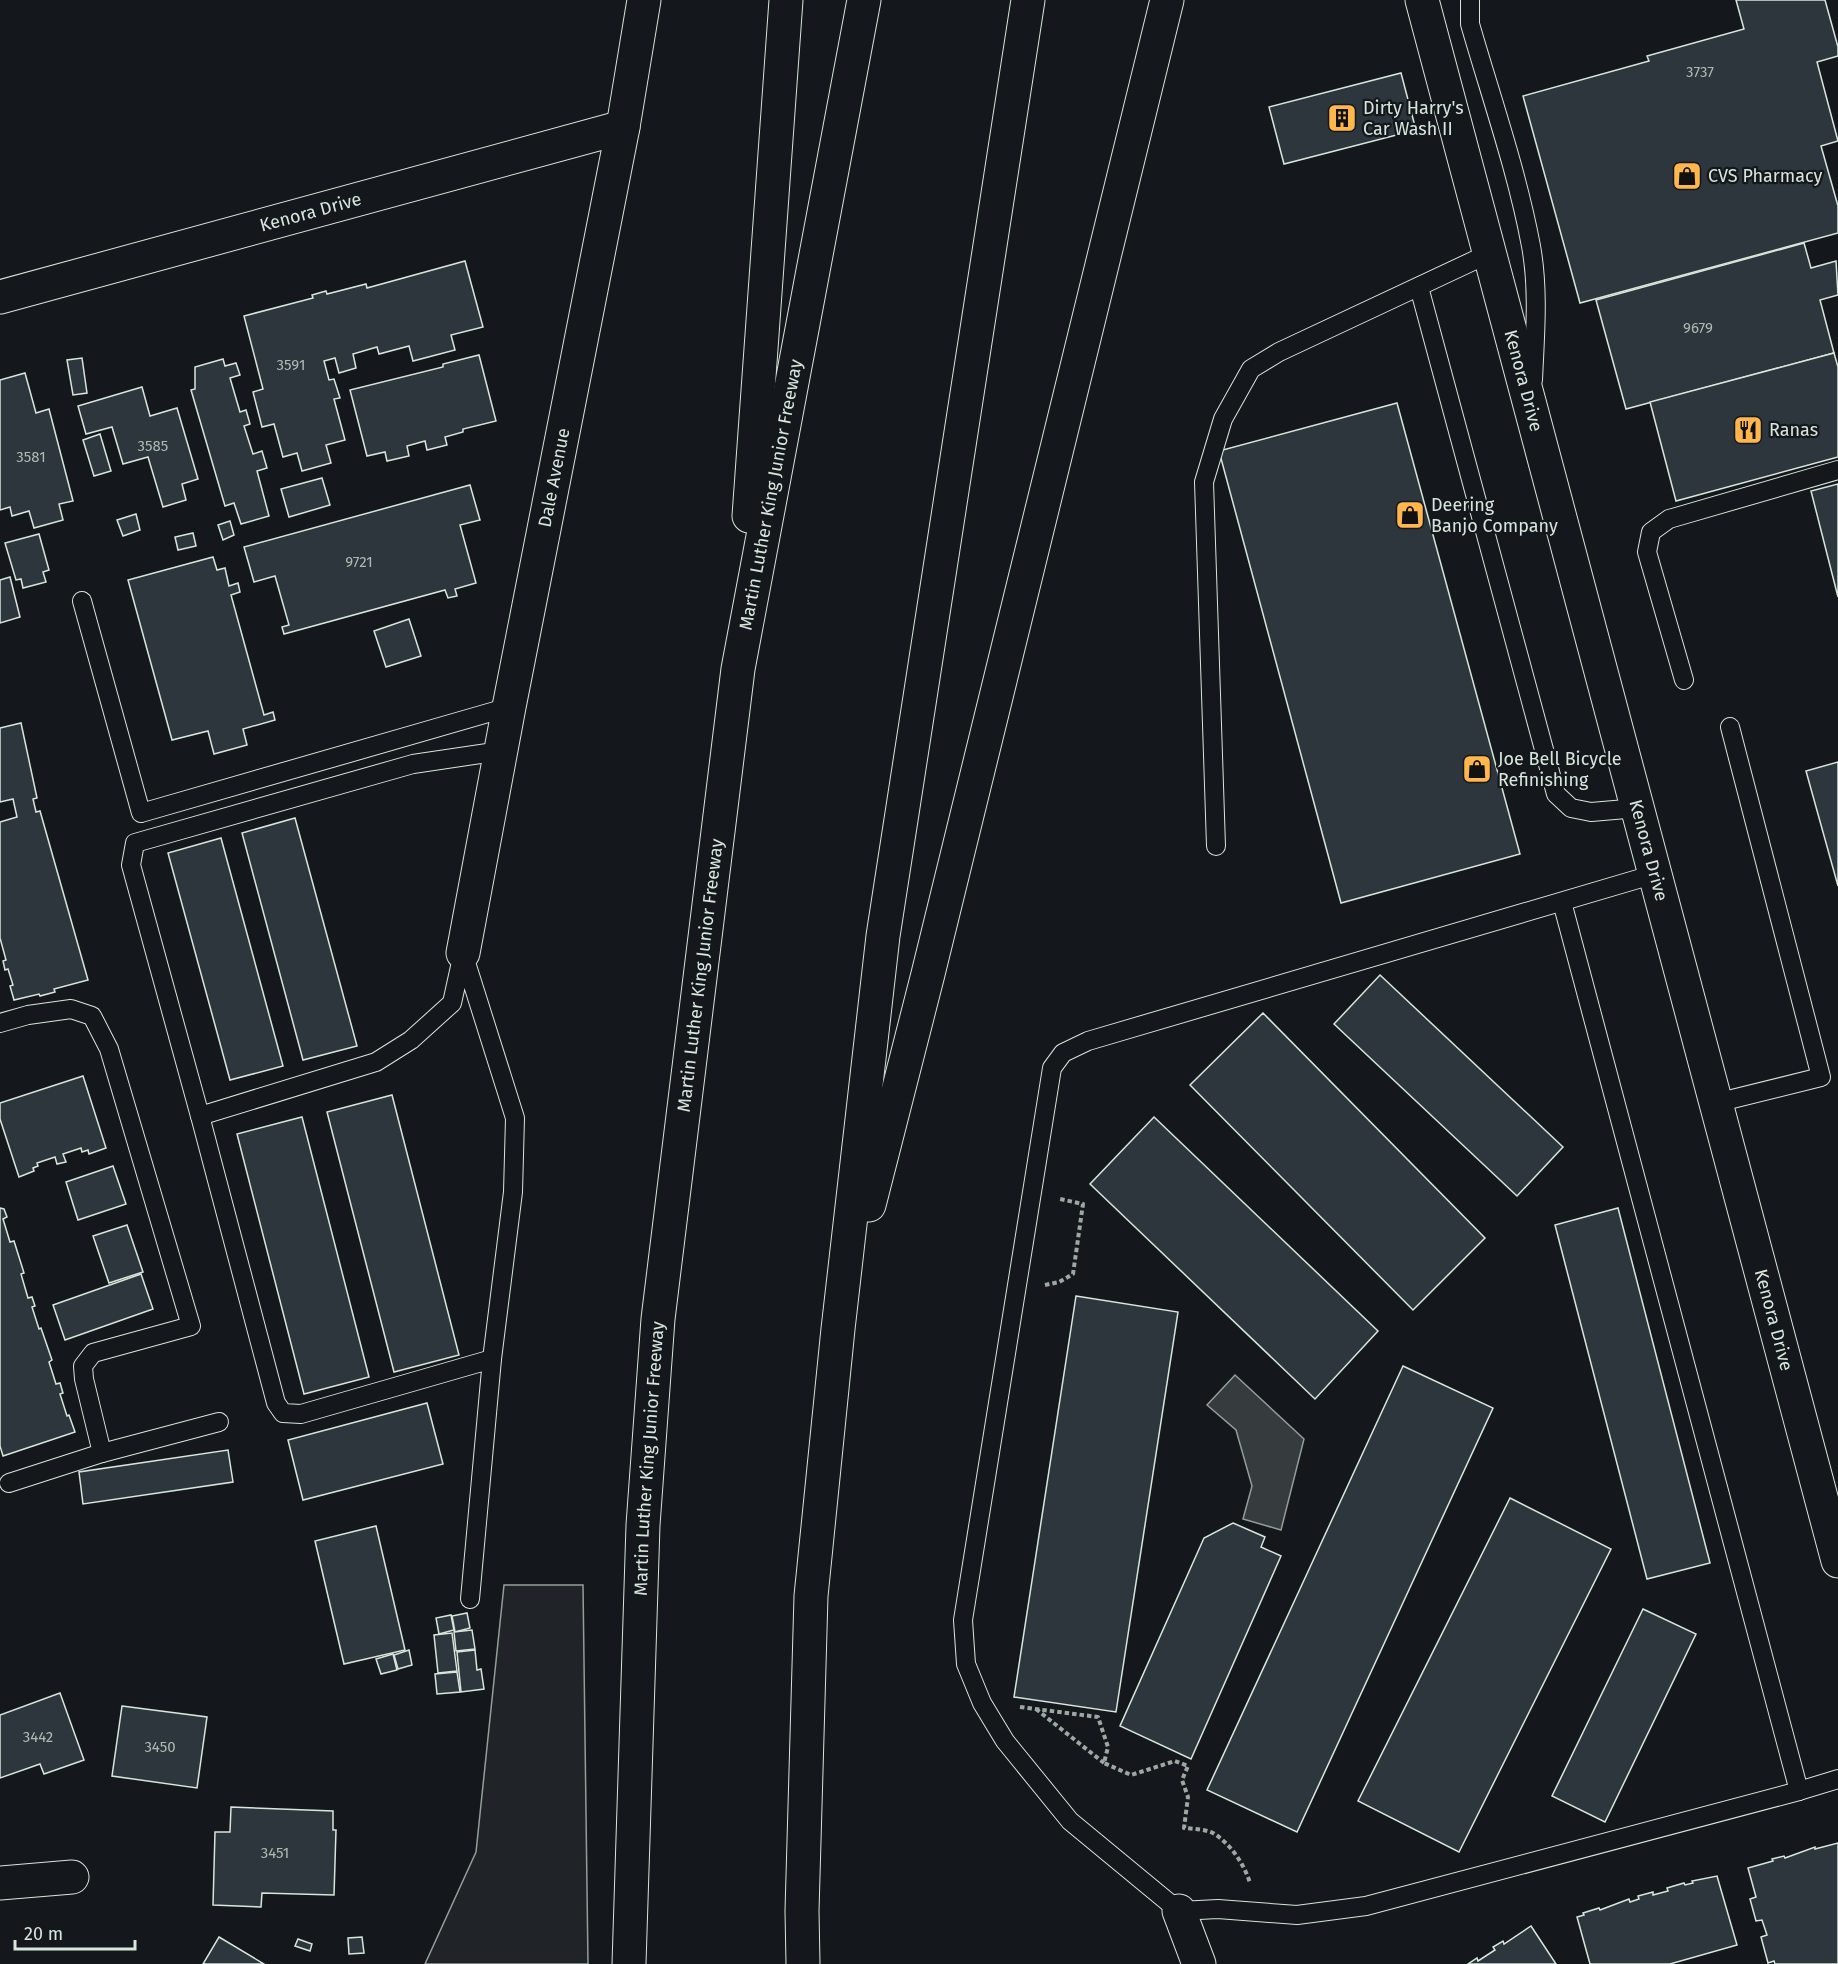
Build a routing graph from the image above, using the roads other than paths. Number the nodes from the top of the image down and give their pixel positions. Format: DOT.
graph roads {
  1 [pos="644,0"];
  2 [pos="786,0"];
  3 [pos="864,0"];
  4 [pos="1028,0"];
  5 [pos="1167,0"];
  6 [pos="1422,0"];
  7 [pos="1470,0"];
  8 [pos="623,127"];
  9 [pos="1490,253"];
  10 [pos="1419,287"];
  11 [pos="0,297"];
  12 [pos="1532,412"];
  13 [pos="1838,470"];
  14 [pos="82,601"];
  15 [pos="738,669"];
  16 [pos="1684,680"];
  17 [pos="509,707"];
  18 [pos="1730,727"];
  19 [pos="501,751"];
  20 [pos="1638,808"];
  21 [pos="1216,846"];
  22 [pos="1655,874"];
  23 [pos="1562,902"];
  24 [pos="463,953"];
  25 [pos="0,1023"];
  26 [pos="1716,1103"];
  27 [pos="201,1116"];
  28 [pos="837,1329"];
  29 [pos="492,1359"];
  30 [pos="219,1422"];
  31 [pos="102,1453"];
  32 [pos="9,1483"];
  33 [pos="1836,1547"];
  34 [pos="470,1599"];
  35 [pos="1838,1779"];
  36 [pos="1799,1791"];
  37 [pos="72,1877"];
  38 [pos="0,1883"];
  39 [pos="1179,1911"];
  40 [pos="629,1964"];
  41 [pos="803,1964"];
  42 [pos="1199,1964"];
  1 -- 8 [label="main road, Dale Avenue"];
  2 -- 15 [label="main road"];
  3 -- 15 [label="main road, Martin Luther King Junior Freeway"];
  4 -- 28 [label="main road"];
  5 -- 28 [label="main road"];
  6 -- 9 [label="main road, Kenora Drive"];
  7 -- 12 [label="lane"];
  8 -- 11 [label="main road, Kenora Drive"];
  8 -- 17 [label="main road, Dale Avenue"];
  9 -- 10 [label="lane"];
  9 -- 12 [label="main road, Kenora Drive"];
  10 -- 20 [label="lane"];
  10 -- 21 [label="lane"];
  12 -- 20 [label="main road, Kenora Drive"];
  13 -- 16 [label="lane"];
  14 -- 17 [label="lane"];
  15 -- 40 [label="main road, Martin Luther King Junior Freeway"];
  17 -- 19 [label="main road, Dale Avenue"];
  18 -- 26 [label="lane"];
  19 -- 24 [label="main road, Dale Avenue"];
  19 -- 27 [label="lane"];
  20 -- 22 [label="main road, Kenora Drive"];
  22 -- 23 [label="lane"];
  22 -- 26 [label="main road, Kenora Drive"];
  23 -- 36 [label="lane"];
  23 -- 39 [label="lane"];
  24 -- 27 [label="lane"];
  24 -- 29 [label="lane"];
  25 -- 31 [label="lane"];
  26 -- 33 [label="main road, Kenora Drive"];
  27 -- 29 [label="lane"];
  28 -- 41 [label="main road"];
  29 -- 34 [label="lane"];
  30 -- 31 [label="lane"];
  31 -- 32 [label="lane"];
  35 -- 36 [label="lane"];
  36 -- 39 [label="lane"];
  37 -- 38 [label="main road"];
  39 -- 42 [label="main road"];
}
